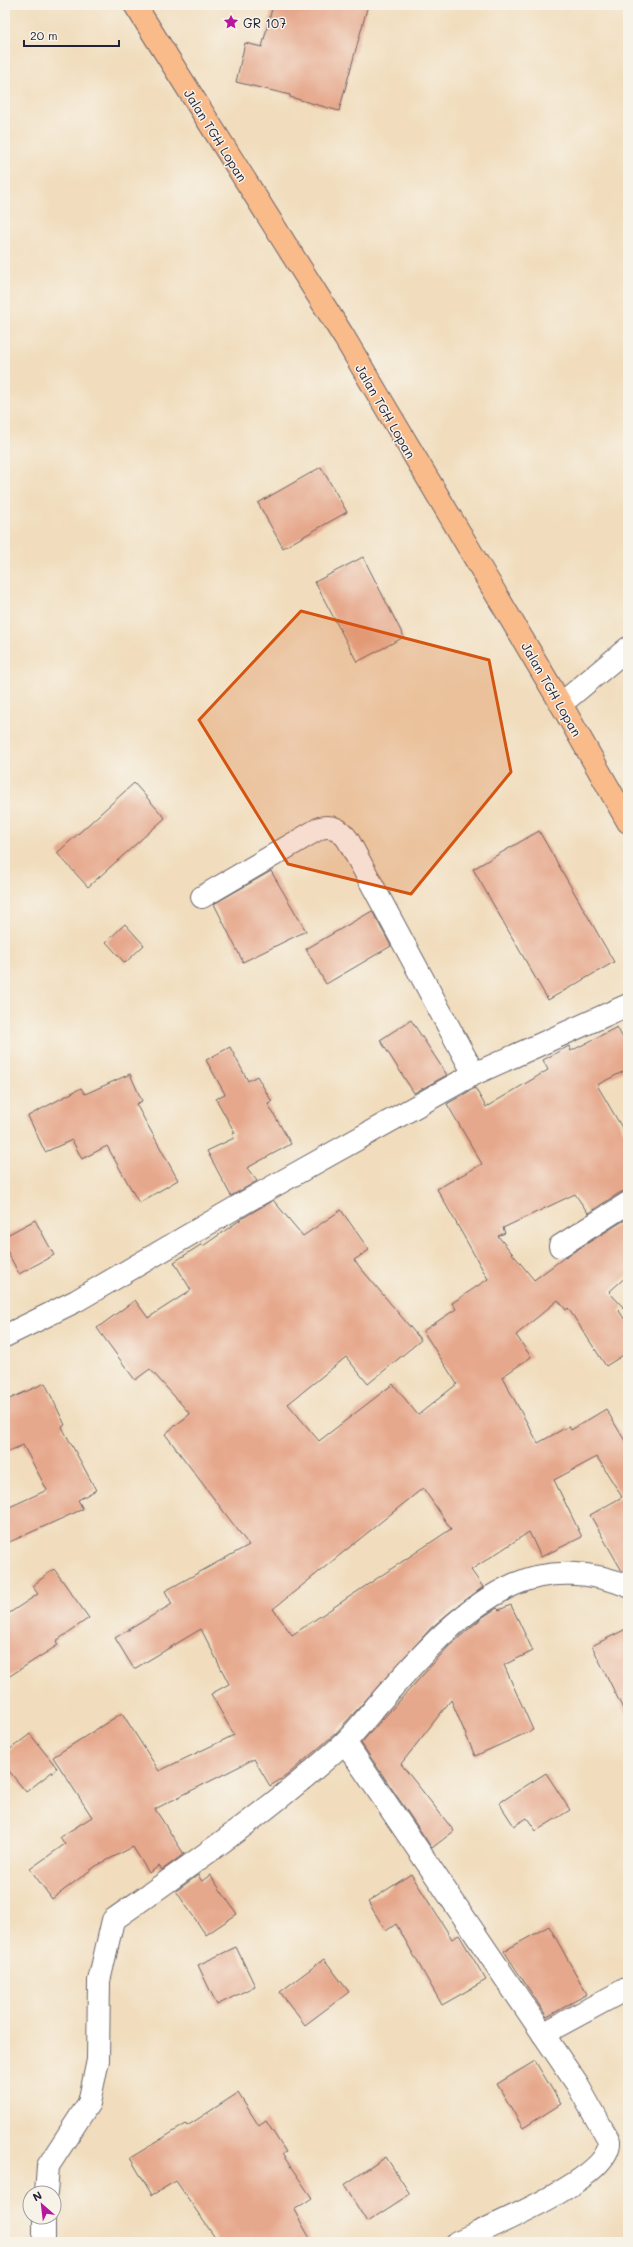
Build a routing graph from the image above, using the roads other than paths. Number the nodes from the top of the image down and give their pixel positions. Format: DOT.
graph roads {
  1 [pos="135,5"];
  2 [pos="628,648"];
  3 [pos="561,704"];
  4 [pos="628,822"];
  5 [pos="202,897"];
  6 [pos="628,1005"];
  7 [pos="474,1074"];
  8 [pos="628,1202"];
  9 [pos="560,1246"];
  10 [pos="5,1336"];
  11 [pos="628,1586"];
  12 [pos="345,1742"];
  13 [pos="628,1988"];
  14 [pos="543,2034"];
  15 [pos="47,2185"];
  16 [pos="44,2225"];
  17 [pos="44,2242"];
  18 [pos="457,2242"];
  1 -- 3 [label="highway, Jalan TGH Lopan"];
  2 -- 3 [label="street"];
  3 -- 4 [label="highway, Jalan TGH Lopan"];
  5 -- 7 [label="street"];
  6 -- 7 [label="street"];
  7 -- 10 [label="street"];
  8 -- 9 [label="street"];
  11 -- 12 [label="street"];
  12 -- 14 [label="street"];
  12 -- 15 [label="street"];
  13 -- 14 [label="street"];
  14 -- 18 [label="street"];
  16 -- 17 [label="street"];
}
